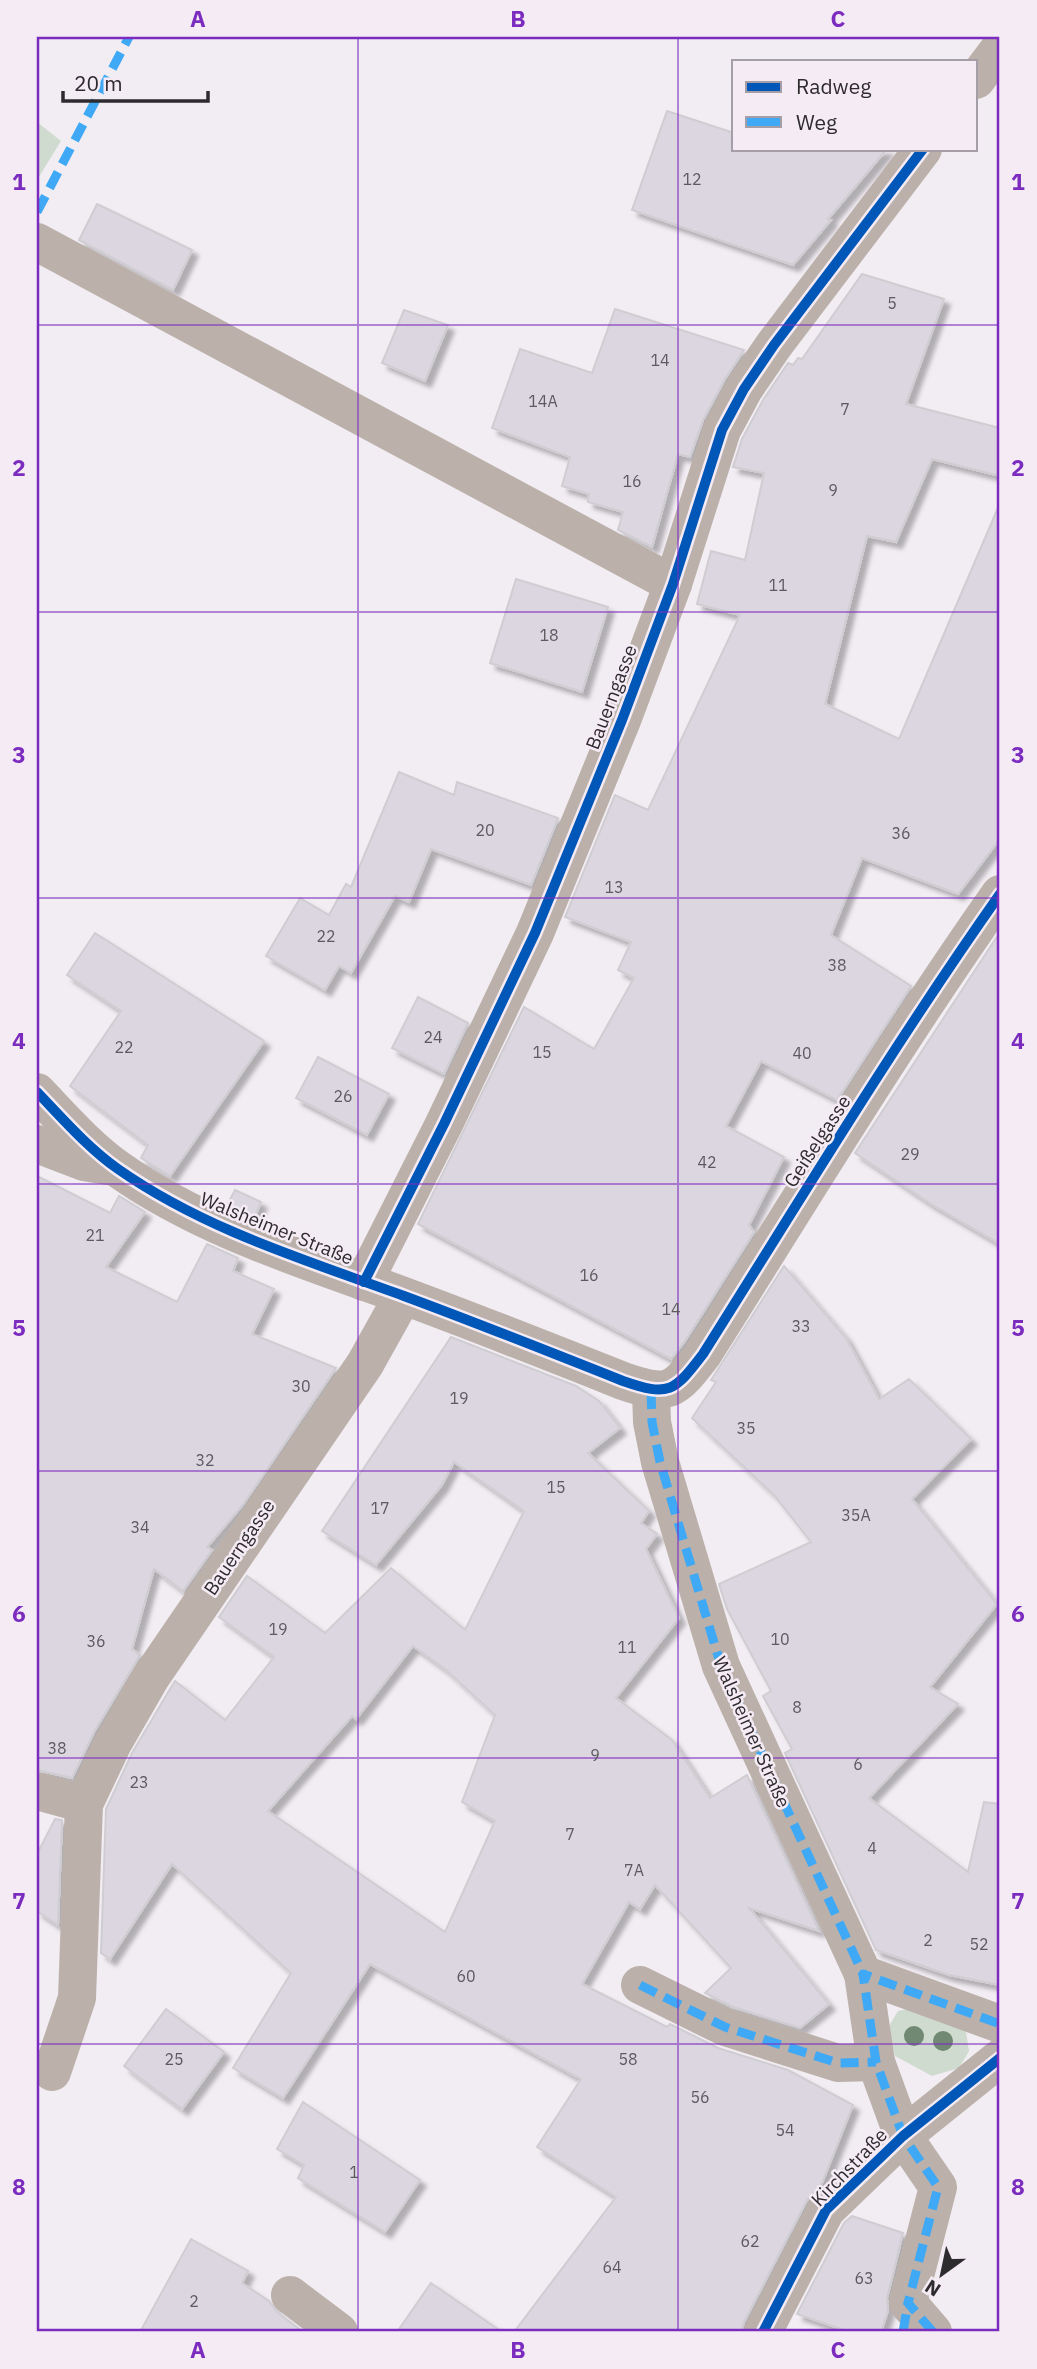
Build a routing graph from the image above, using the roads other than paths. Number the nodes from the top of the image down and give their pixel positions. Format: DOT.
graph roads {
  1 [pos="1000,48"];
  2 [pos="978,77"];
  3 [pos="922,150"];
  4 [pos="37,242"];
  5 [pos="673,584"];
  6 [pos="1000,894"];
  7 [pos="37,1092"];
  8 [pos="37,1144"];
  9 [pos="117,1168"];
  10 [pos="364,1282"];
  11 [pos="403,1296"];
  12 [pos="652,1391"];
  13 [pos="37,1791"];
  14 [pos="84,1804"];
  15 [pos="863,1974"];
  16 [pos="640,1985"];
  17 [pos="1000,2024"];
  18 [pos="1000,2058"];
  19 [pos="876,2062"];
  20 [pos="52,2072"];
  21 [pos="903,2136"];
  22 [pos="290,2295"];
  23 [pos="339,2332"];
  24 [pos="763,2332"];
  25 [pos="933,2332"];
  1 -- 2 [label="street"];
  3 -- 5 [label="street, Bauerngasse"];
  4 -- 5 [label="street"];
  5 -- 10 [label="street, Bauerngasse"];
  6 -- 12 [label="street, Geißelgasse"];
  7 -- 9 [label="street, Walsheimer Straße"];
  8 -- 9 [label="street, Walsheimer Straße"];
  9 -- 10 [label="street, Walsheimer Straße"];
  10 -- 11 [label="street, Walsheimer Straße"];
  11 -- 12 [label="street, Walsheimer Straße"];
  11 -- 14 [label="street, Bauerngasse"];
  12 -- 15 [label="street, Walsheimer Straße"];
  13 -- 14 [label="street"];
  14 -- 20 [label="street, Bauerngasse"];
  15 -- 17 [label="street"];
  15 -- 19 [label="street, Walsheimer Straße"];
  16 -- 19 [label="street"];
  18 -- 21 [label="street, Kirchstraße"];
  19 -- 21 [label="street, Walsheimer Straße"];
  21 -- 24 [label="street, Kirchstraße"];
  21 -- 25 [label="street, Kirchstraße"];
  22 -- 23 [label="street"];
}
